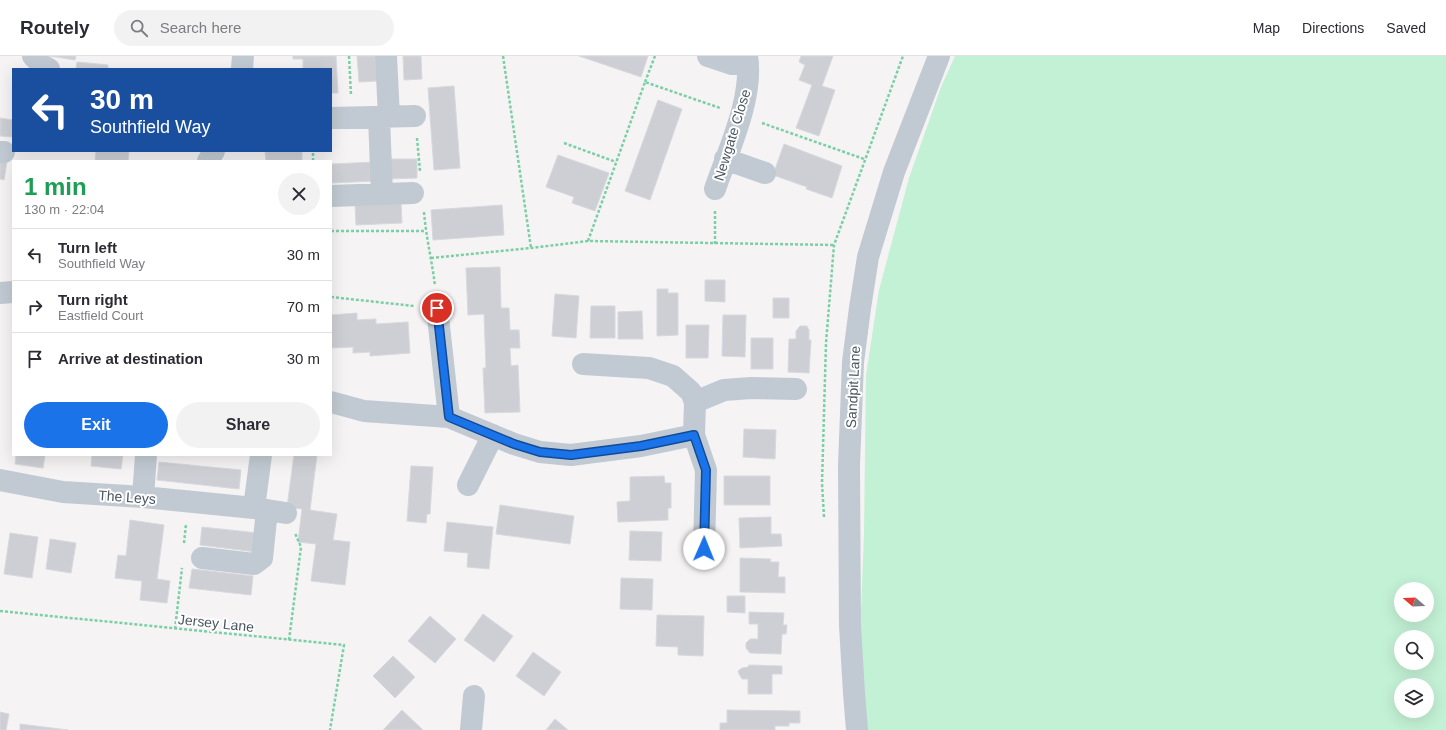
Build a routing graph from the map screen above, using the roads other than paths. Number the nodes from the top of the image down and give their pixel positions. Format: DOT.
graph roads {
  1 [pos="33,56"];
  2 [pos="243,56"];
  3 [pos="386,56"];
  4 [pos="708,56"];
  5 [pos="939,56"];
  6 [pos="748,60"];
  7 [pos="47,68"];
  8 [pos="242,68"];
  9 [pos="414,116"];
  10 [pos="384,117"];
  11 [pos="332,118"];
  12 [pos="725,159"];
  13 [pos="765,173"];
  14 [pos="715,190"];
  15 [pos="413,193"];
  16 [pos="382,194"];
  17 [pos="332,196"];
  18 [pos="12,292"];
  19 [pos="0,293"];
  20 [pos="437,308"];
  21 [pos="583,364"];
  22 [pos="796,389"];
  23 [pos="332,402"];
  24 [pos="695,402"];
  25 [pos="449,417"];
  26 [pos="493,435"];
  27 [pos="694,435"];
  28 [pos="146,456"];
  29 [pos="257,456"];
  30 [pos="0,480"];
  31 [pos="468,485"];
  32 [pos="143,497"];
  33 [pos="269,510"];
  34 [pos="704,549"];
  35 [pos="202,558"];
  36 [pos="474,696"];
  37 [pos="471,730"];
  38 [pos="857,730"];
  1 -- 7 [label="street"];
  2 -- 8 [label="street"];
  3 -- 10 [label="street"];
  4 -- 6 [label="street"];
  5 -- 38 [label="street, Sandpit Lane"];
  6 -- 12 [label="street, Newgate Close"];
  9 -- 10 [label="street"];
  10 -- 11 [label="street"];
  10 -- 16 [label="street"];
  12 -- 13 [label="street"];
  12 -- 14 [label="street, Newgate Close"];
  15 -- 16 [label="street"];
  16 -- 17 [label="street"];
  18 -- 19 [label="street"];
  20 -- 25 [label="street"];
  21 -- 24 [label="street"];
  22 -- 24 [label="street"];
  23 -- 25 [label="street"];
  24 -- 27 [label="street"];
  25 -- 26 [label="street"];
  26 -- 27 [label="street"];
  26 -- 31 [label="street"];
  27 -- 34 [label="street"];
  28 -- 32 [label="street"];
  29 -- 33 [label="street"];
  30 -- 32 [label="street, The Leys"];
  32 -- 33 [label="street, The Leys"];
  33 -- 35 [label="street"];
  36 -- 37 [label="street"];
}
